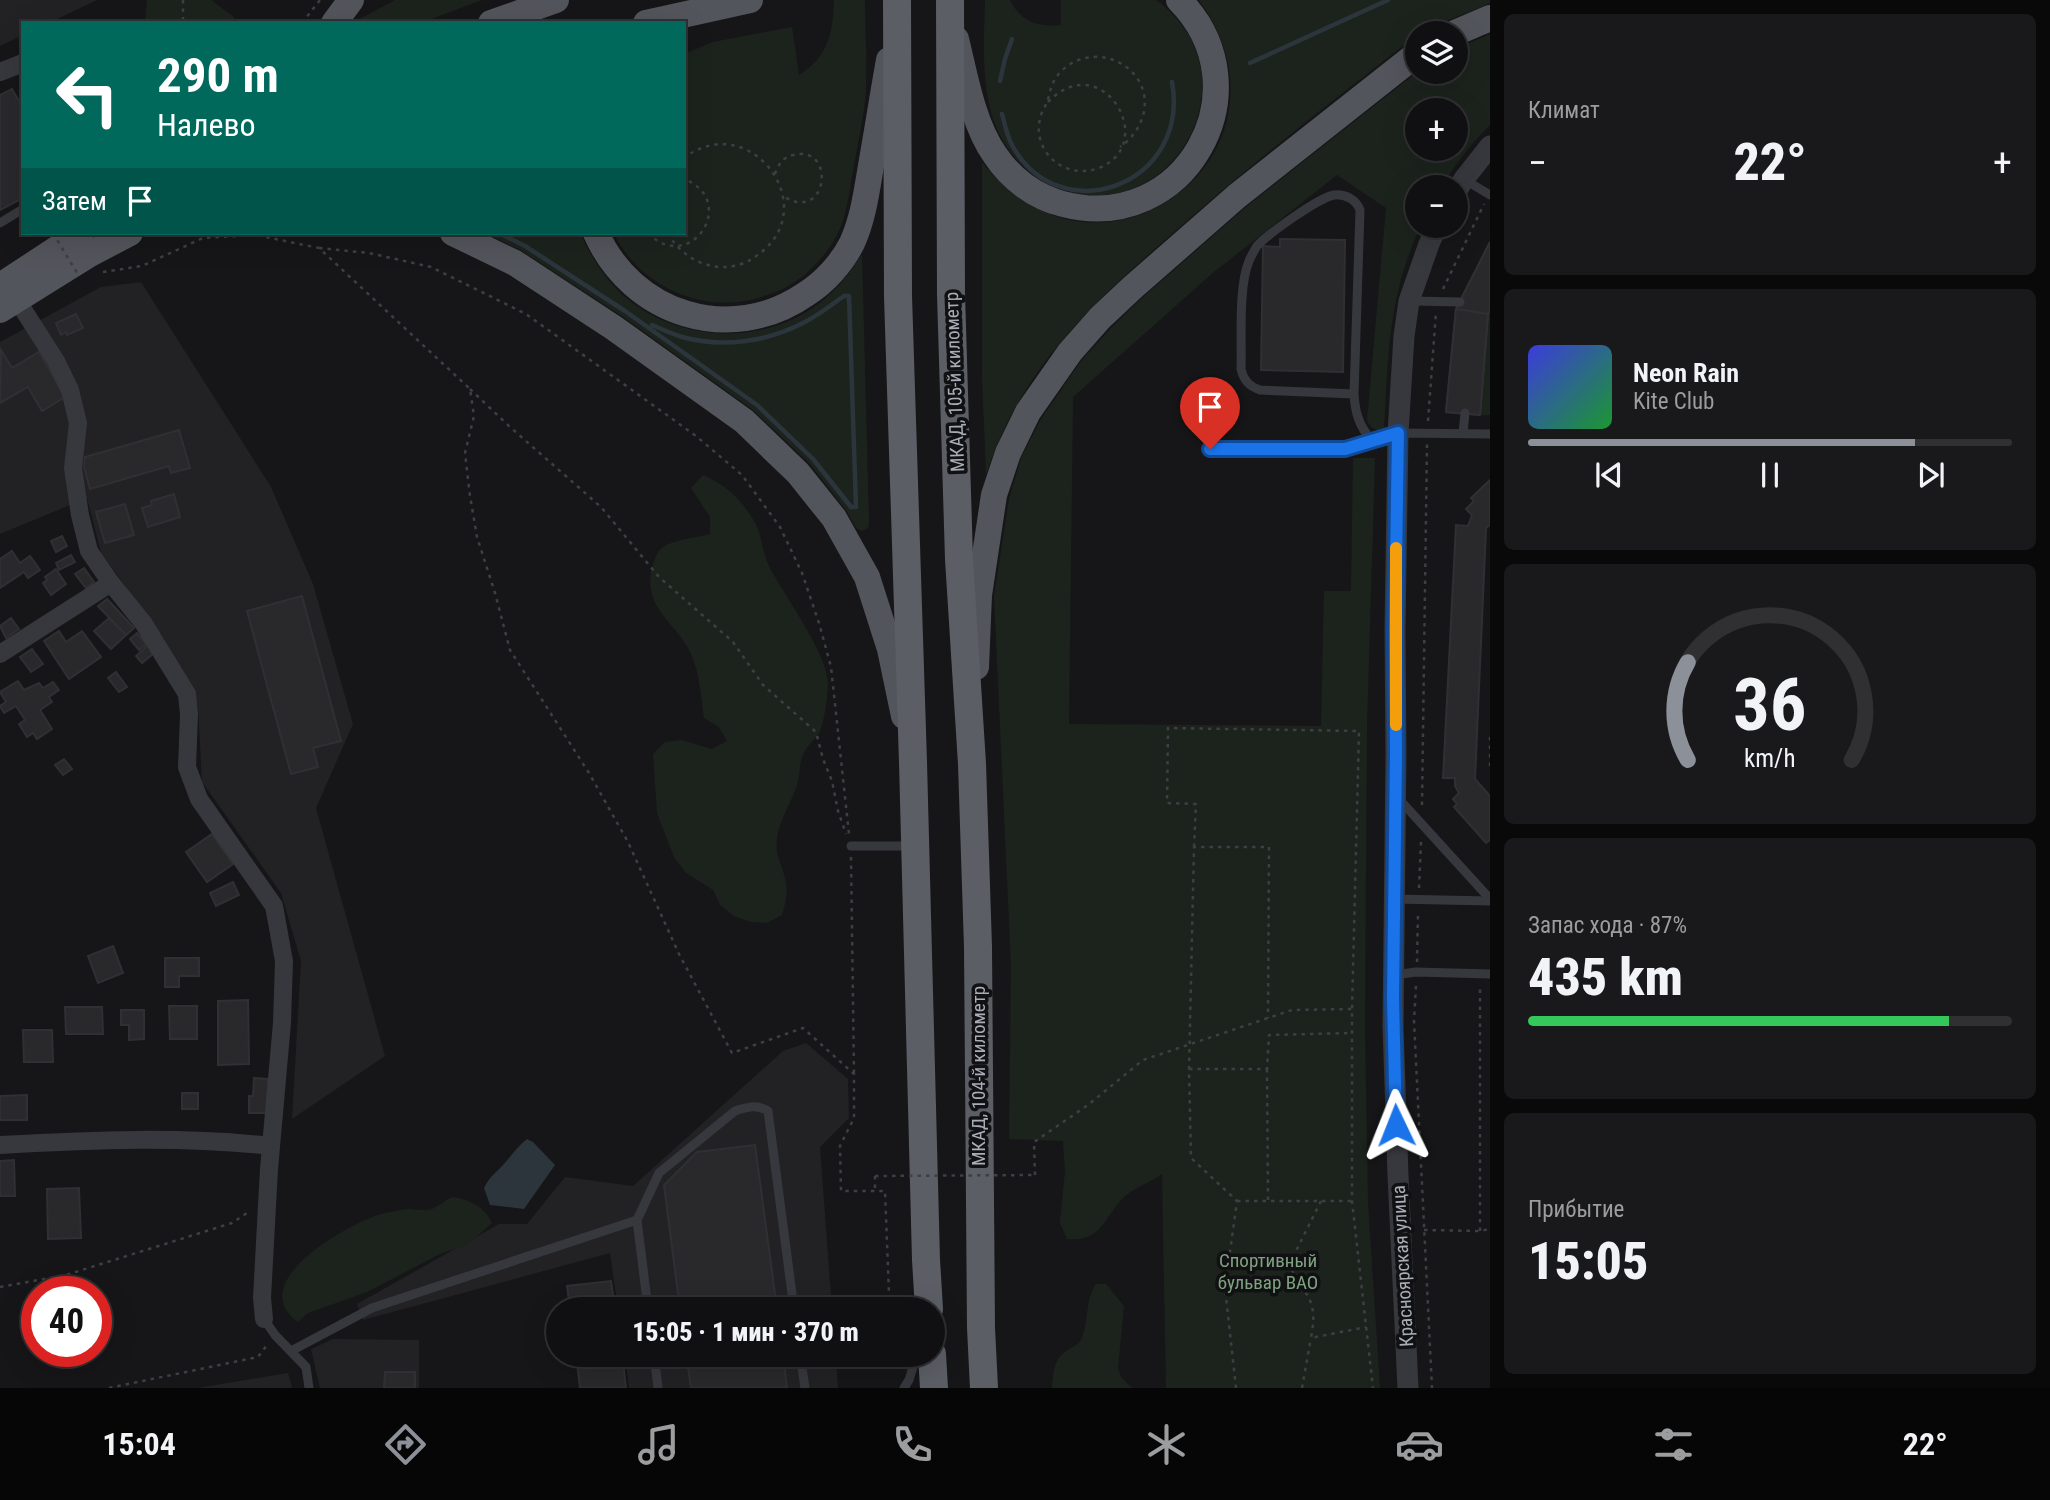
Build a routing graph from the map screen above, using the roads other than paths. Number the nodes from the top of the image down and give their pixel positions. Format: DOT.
graph roads {
  1 [pos="556,0"];
  2 [pos="1179,0"];
  3 [pos="739,2"];
  4 [pos="897,6"];
  5 [pos="950,6"];
  6 [pos="1490,18"];
  7 [pos="497,21"];
  8 [pos="655,21"];
  9 [pos="1468,27"];
  10 [pos="686,32"];
  11 [pos="1405,63"];
  12 [pos="21,64"];
  13 [pos="0,72"];
  14 [pos="1490,146"];
  15 [pos="1468,175"];
  16 [pos="1468,188"];
  17 [pos="1490,195"];
  18 [pos="21,210"];
  19 [pos="0,223"];
  20 [pos="78,235"];
  21 [pos="129,235"];
  22 [pos="457,235"];
  23 [pos="597,235"];
  24 [pos="1432,238"];
  25 [pos="6,299"];
  26 [pos="1409,301"];
  27 [pos="1460,302"];
  28 [pos="1354,394"];
  29 [pos="1465,414"];
  30 [pos="1398,433"];
  31 [pos="1463,433"];
  32 [pos="1490,434"];
  33 [pos="1371,440"];
  34 [pos="1210,449"];
  35 [pos="1286,450"];
  36 [pos="1286,461"];
  37 [pos="111,583"];
  38 [pos="0,654"];
  39 [pos="913,762"];
  40 [pos="972,764"];
  41 [pos="1395,795"];
  42 [pos="851,846"];
  43 [pos="915,846"];
  44 [pos="1394,900"];
  45 [pos="1490,900"];
  46 [pos="1485,974"];
  47 [pos="1394,975"];
  48 [pos="0,1145"];
  49 [pos="271,1146"];
  50 [pos="637,1220"];
  51 [pos="926,1260"];
  52 [pos="647,1297"];
  53 [pos="792,1297"];
  54 [pos="922,1297"];
  55 [pos="928,1297"];
  56 [pos="264,1319"];
  57 [pos="291,1351"];
  58 [pos="656,1367"];
  59 [pos="802,1367"];
  60 [pos="912,1367"];
  61 [pos="933,1367"];
  62 [pos="309,1388"];
  63 [pos="659,1388"];
  64 [pos="805,1388"];
  65 [pos="904,1388"];
  66 [pos="934,1388"];
  67 [pos="984,1388"];
  68 [pos="1408,1388"];
  1 -- 7 [label="main road"];
  2 -- 5 [label="main road"];
  3 -- 8 [label="main road"];
  3 -- 10 [label="main road"];
  4 -- 23 [label="main road"];
  4 -- 39 [label="highway"];
  5 -- 40 [label="highway, МКАД, 105-й километр"];
  6 -- 9 [label="main road"];
  11 -- 40 [label="main road"];
  12 -- 13 [label="street"];
  14 -- 15 [label="street"];
  16 -- 17 [label="lane"];
  18 -- 19 [label="lane"];
  20 -- 25 [label="main road"];
  21 -- 25 [label="main road"];
  22 -- 39 [label="main road"];
  24 -- 26 [label="street, Красноярская улица"];
  25 -- 37 [label="street"];
  26 -- 27 [label="lane"];
  26 -- 30 [label="street, Красноярская улица"];
  28 -- 28 [label="lane"];
  28 -- 33 [label="lane"];
  29 -- 31 [label="lane"];
  30 -- 31 [label="lane"];
  30 -- 33 [label="lane"];
  30 -- 41 [label="street, Красноярская улица"];
  31 -- 32 [label="lane"];
  33 -- 35 [label="lane"];
  34 -- 35 [label="lane"];
  35 -- 36 [label="lane"];
  37 -- 38 [label="street"];
  37 -- 49 [label="street"];
  39 -- 43 [label="highway"];
  40 -- 67 [label="highway, МКАД, 104-й километр"];
  41 -- 44 [label="street, Красноярская улица"];
  41 -- 45 [label="lane"];
  42 -- 43 [label="lane"];
  43 -- 51 [label="highway"];
  44 -- 45 [label="lane"];
  44 -- 47 [label="street, Красноярская улица"];
  46 -- 47 [label="lane"];
  47 -- 68 [label="street, Красноярская улица"];
  48 -- 49 [label="street"];
  49 -- 56 [label="street"];
  50 -- 52 [label="lane"];
  50 -- 53 [label="lane"];
  50 -- 57 [label="lane"];
  51 -- 54 [label="lane"];
  51 -- 55 [label="highway"];
  56 -- 57 [label="lane"];
  57 -- 62 [label="lane"];
  58 -- 63 [label="lane"];
  59 -- 64 [label="lane"];
  60 -- 65 [label="lane"];
  61 -- 66 [label="highway"];
}
